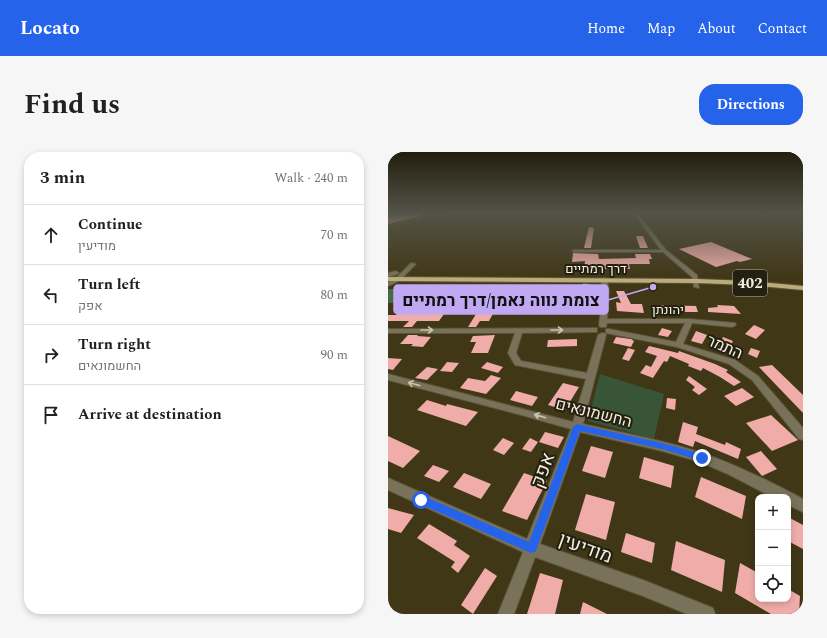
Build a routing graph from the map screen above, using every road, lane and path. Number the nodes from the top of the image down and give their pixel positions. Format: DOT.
graph roads {
  1 [pos="651,235"];
  2 [pos="574,251"];
  3 [pos="664,251"];
  4 [pos="406,264"];
  5 [pos="413,264"];
  6 [pos="406,271"];
  7 [pos="388,275"];
  8 [pos="396,276"];
  9 [pos="388,279"];
  10 [pos="416,280"];
  11 [pos="696,283"];
  12 [pos="388,284"];
  13 [pos="604,288"];
  14 [pos="803,288"];
  15 [pos="803,294"];
  16 [pos="690,321"];
  17 [pos="732,325"];
  18 [pos="603,329"];
  19 [pos="388,331"];
  20 [pos="519,331"];
  21 [pos="679,345"];
  22 [pos="388,377"];
  23 [pos="591,377"];
  24 [pos="577,427"];
  25 [pos="803,436"];
  26 [pos="388,484"];
  27 [pos="779,494"];
  28 [pos="791,500"];
  29 [pos="803,506"];
  30 [pos="531,548"];
  31 [pos="506,614"];
  32 [pos="706,614"];
  1 -- 3 [label="street"];
  2 -- 3 [label="street"];
  3 -- 11 [label="street"];
  4 -- 8 [label="street"];
  5 -- 6 [label="street"];
  6 -- 8 [label="street"];
  6 -- 10 [label="street"];
  7 -- 8 [label="street"];
  8 -- 9 [label="main road, דרך רמתיים / 402"];
  8 -- 10 [label="main road, דרך רמתיים / 402"];
  8 -- 12 [label="street"];
  10 -- 13 [label="main road, דרך רמתיים / 402"];
  11 -- 13 [label="main road, דרך רמתיים / 402"];
  11 -- 13 [label="main road, דרך רמתיים / 402"];
  11 -- 14 [label="main road, דרך רמתיים / 402"];
  11 -- 15 [label="main road, דרך רמתיים / 402"];
  12 -- 13 [label="main road, דרך רמתיים"];
  13 -- 18 [label="street, אפק"];
  16 -- 17 [label="street, יהונתן"];
  16 -- 18 [label="street, יהונתן"];
  16 -- 21 [label="street"];
  20 -- 18 [label="street, one-way"];
  18 -- 21 [label="street, התמר"];
  18 -- 23 [label="street, אפק"];
  19 -- 20 [label="street, one-way"];
  20 -- 23 [label="street"];
  21 -- 25 [label="street, התמר"];
  24 -- 22 [label="street, החשמונאים, one-way"];
  23 -- 24 [label="street, אפק"];
  24 -- 27 [label="street, החשמונאים"];
  24 -- 30 [label="street, אפק"];
  26 -- 30 [label="street, מודיעין"];
  28 -- 29 [label="street, החשמונאים"];
  30 -- 31 [label="street, אפק"];
  30 -- 32 [label="street, מודיעין"];
}
